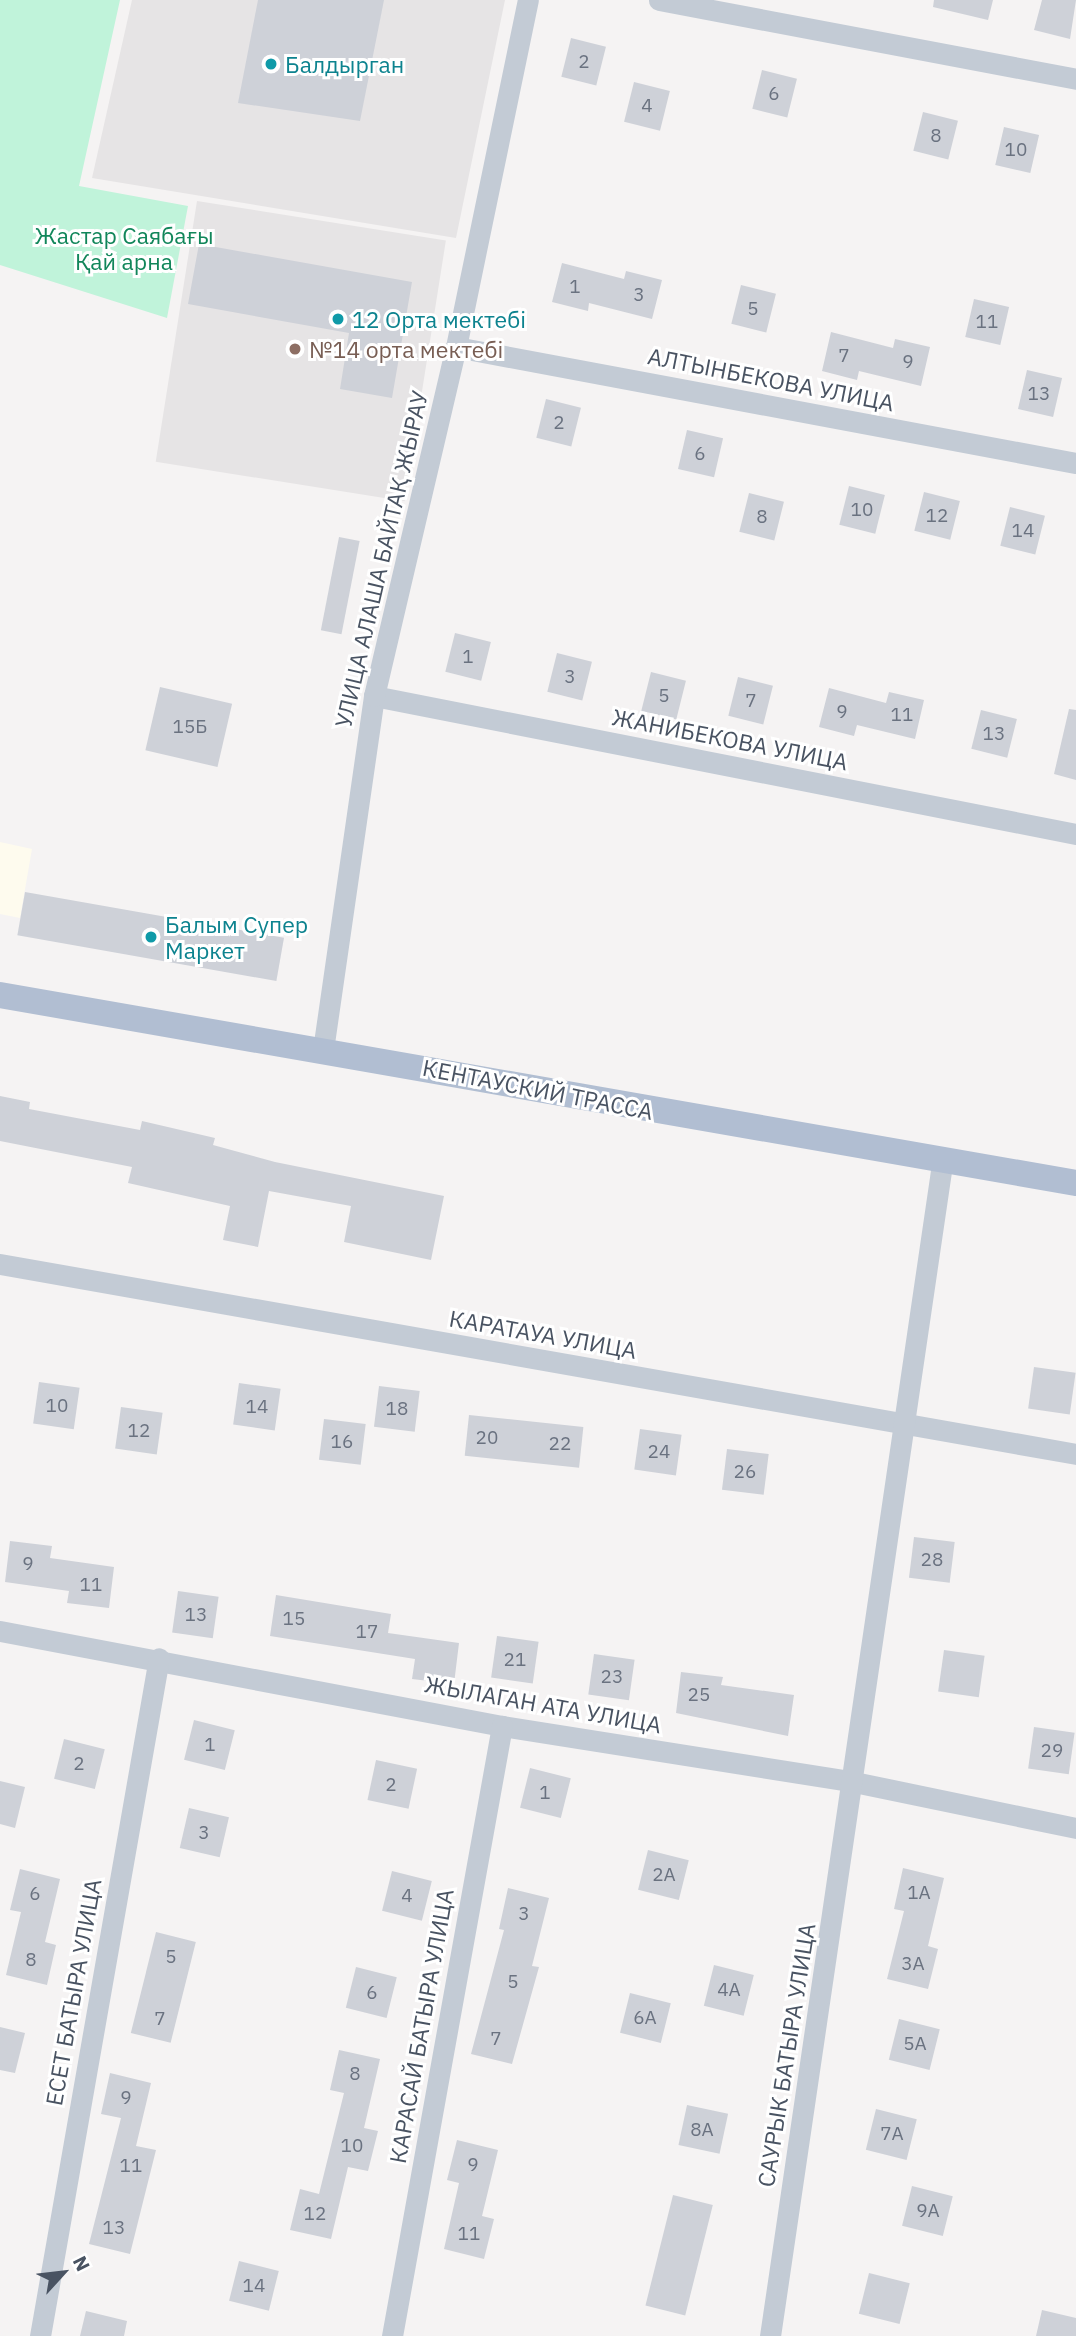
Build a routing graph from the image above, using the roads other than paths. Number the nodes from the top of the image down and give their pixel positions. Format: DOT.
graph roads {
  1 [pos="528,0"];
  2 [pos="659,0"];
  3 [pos="1076,79"];
  4 [pos="456,347"];
  5 [pos="1076,463"];
  6 [pos="374,695"];
  7 [pos="1076,834"];
  8 [pos="0,995"];
  9 [pos="323,1050"];
  10 [pos="943,1158"];
  11 [pos="1076,1183"];
  12 [pos="0,1264"];
  13 [pos="902,1424"];
  14 [pos="1076,1454"];
  15 [pos="0,1631"];
  16 [pos="159,1658"];
  17 [pos="502,1726"];
  18 [pos="854,1782"];
  19 [pos="1076,1828"];
  20 [pos="40,2336"];
  21 [pos="392,2336"];
  22 [pos="770,2336"];
  1 -- 4 [label="street, УЛИЦА АЛАША БАЙТАҚ ЖЫРАУ"];
  2 -- 3 [label="street"];
  4 -- 5 [label="street, АЛТЫНБЕКОВА УЛИЦА"];
  4 -- 6 [label="street, УЛИЦА АЛАША БАЙТАҚ ЖЫРАУ"];
  6 -- 7 [label="street, ЖАНИБЕКОВА УЛИЦА"];
  6 -- 9 [label="street, УЛИЦА АЛАША БАЙТАҚ ЖЫРАУ"];
  8 -- 9 [label="main road, КЕНТАУСКИЙ ТРАССА"];
  9 -- 10 [label="main road, КЕНТАУСКИЙ ТРАССА"];
  10 -- 11 [label="main road, КЕНТАУСКИЙ ТРАССА"];
  10 -- 13 [label="street, САУРЫК БАТЫРА УЛИЦА"];
  12 -- 13 [label="street, КАРАТАУА УЛИЦА"];
  13 -- 14 [label="street, КАРАТАУА УЛИЦА"];
  13 -- 18 [label="street, САУРЫК БАТЫРА УЛИЦА"];
  15 -- 16 [label="street, ЖЫЛАГАН АТА УЛИЦА"];
  16 -- 17 [label="street, ЖЫЛАГАН АТА УЛИЦА"];
  16 -- 20 [label="street, ЕСЕТ БАТЫРА УЛИЦА"];
  17 -- 18 [label="street, ЖЫЛАГАН АТА УЛИЦА"];
  17 -- 21 [label="street, КАРАСАЙ БАТЫРА УЛИЦА"];
  18 -- 19 [label="street, ЖЫЛАГАН АТА УЛИЦА"];
  18 -- 22 [label="street, САУРЫК БАТЫРА УЛИЦА"];
}
